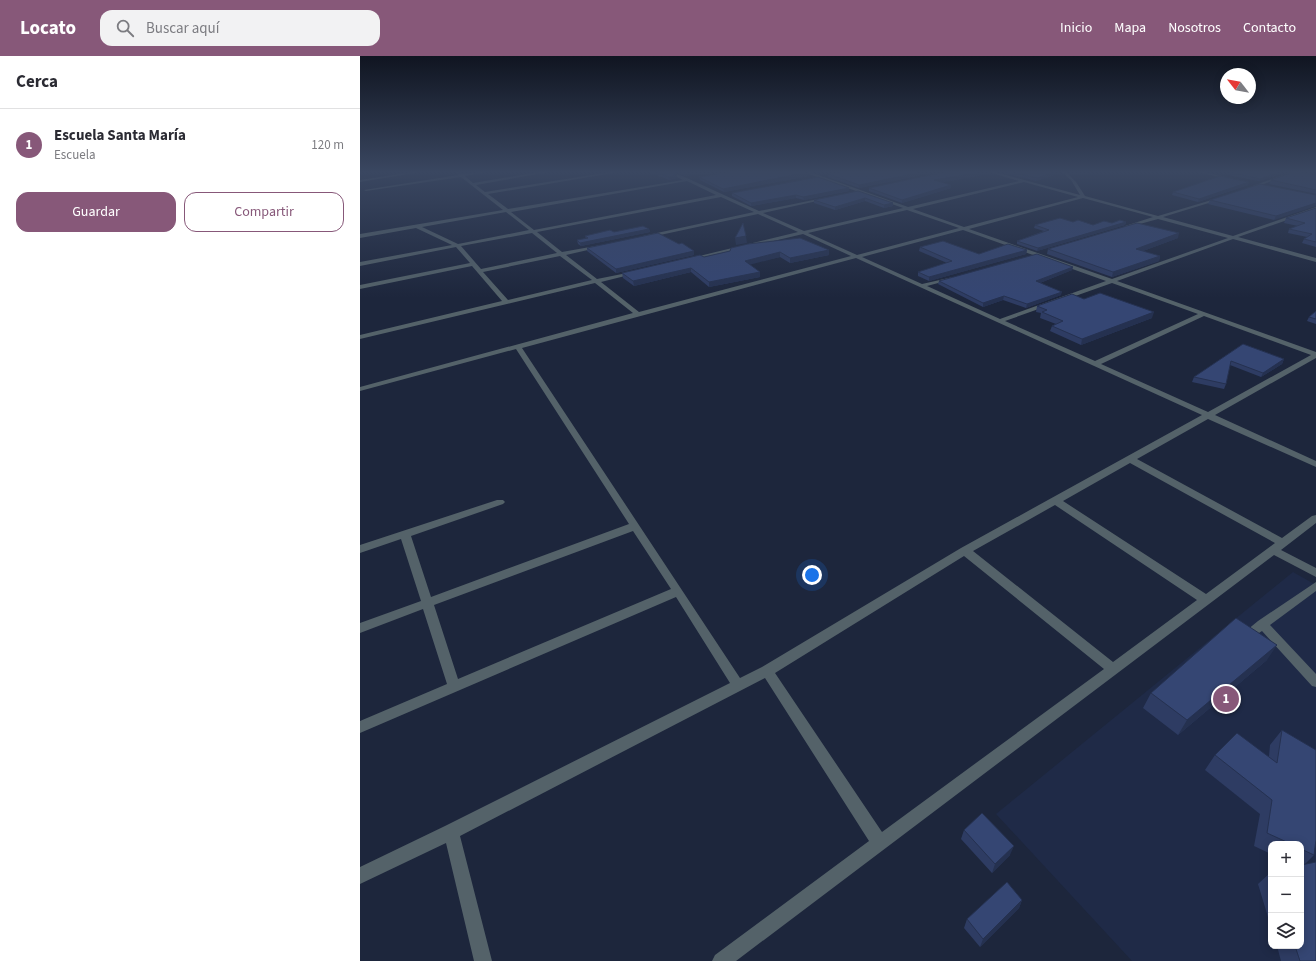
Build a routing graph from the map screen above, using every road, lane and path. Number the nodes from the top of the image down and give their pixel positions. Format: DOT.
graph roads {
  1 [pos="493,213"];
  2 [pos="509,213"];
  3 [pos="629,213"];
  4 [pos="752,213"];
  5 [pos="761,213"];
  6 [pos="885,213"];
  7 [pos="922,213"];
  8 [pos="1021,213"];
  9 [pos="1145,213"];
  10 [pos="1171,213"];
  11 [pos="1302,213"];
  12 [pos="1159,217"];
  13 [pos="416,227"];
  14 [pos="964,228"];
  15 [pos="1122,229"];
  16 [pos="533,232"];
  17 [pos="804,232"];
  18 [pos="360,236"];
  19 [pos="637,238"];
  20 [pos="1236,238"];
  21 [pos="606,244"];
  22 [pos="458,246"];
  23 [pos="1046,253"];
  24 [pos="561,254"];
  25 [pos="1039,255"];
  26 [pos="856,256"];
  27 [pos="1031,257"];
  28 [pos="1316,260"];
  29 [pos="680,261"];
  30 [pos="360,264"];
  31 [pos="474,264"];
  32 [pos="642,270"];
  33 [pos="479,271"];
  34 [pos="959,276"];
  35 [pos="596,281"];
  36 [pos="1113,282"];
  37 [pos="922,286"];
  38 [pos="360,287"];
  39 [pos="506,302"];
  40 [pos="638,314"];
  41 [pos="1204,314"];
  42 [pos="1000,321"];
  43 [pos="360,337"];
  44 [pos="517,346"];
  45 [pos="1316,354"];
  46 [pos="1095,364"];
  47 [pos="360,389"];
  48 [pos="1208,415"];
  49 [pos="1130,459"];
  50 [pos="1316,464"];
  51 [pos="1055,500"];
  52 [pos="500,502"];
  53 [pos="1316,518"];
  54 [pos="636,526"];
  55 [pos="405,534"];
  56 [pos="1278,546"];
  57 [pos="360,549"];
  58 [pos="965,551"];
  59 [pos="1316,573"];
  60 [pos="1316,586"];
  61 [pos="678,591"];
  62 [pos="1206,600"];
  63 [pos="428,603"];
  64 [pos="1262,624"];
  65 [pos="360,628"];
  66 [pos="1244,638"];
  67 [pos="1113,669"];
  68 [pos="767,671"];
  69 [pos="1316,682"];
  70 [pos="738,685"];
  71 [pos="454,686"];
  72 [pos="360,727"];
  73 [pos="451,832"];
  74 [pos="880,843"];
  75 [pos="360,876"];
  76 [pos="483,961"];
  77 [pos="721,961"];
  1 -- 13 [label="street"];
  2 -- 16 [label="street"];
  3 -- 16 [label="street"];
  4 -- 19 [label="street"];
  5 -- 17 [label="street"];
  6 -- 17 [label="street"];
  7 -- 14 [label="street"];
  8 -- 14 [label="street"];
  9 -- 12 [label="street"];
  10 -- 12 [label="street"];
  11 -- 20 [label="street"];
  12 -- 15 [label="street"];
  12 -- 20 [label="street"];
  13 -- 18 [label="street"];
  13 -- 22 [label="street"];
  14 -- 25 [label="street"];
  14 -- 26 [label="street"];
  16 -- 22 [label="street"];
  16 -- 24 [label="street"];
  17 -- 26 [label="street"];
  17 -- 29 [label="street"];
  20 -- 28 [label="street"];
  20 -- 36 [label="street"];
  21 -- 24 [label="street"];
  22 -- 30 [label="street"];
  22 -- 31 [label="street"];
  23 -- 25 [label="street"];
  24 -- 33 [label="street"];
  24 -- 35 [label="street"];
  25 -- 27 [label="street"];
  25 -- 36 [label="street"];
  26 -- 37 [label="street"];
  26 -- 40 [label="street"];
  31 -- 33 [label="street"];
  31 -- 38 [label="street"];
  32 -- 35 [label="street"];
  33 -- 39 [label="street"];
  34 -- 37 [label="street"];
  35 -- 39 [label="street"];
  35 -- 40 [label="street"];
  36 -- 41 [label="street"];
  36 -- 42 [label="street"];
  37 -- 42 [label="street"];
  39 -- 43 [label="street"];
  40 -- 44 [label="street"];
  41 -- 45 [label="street"];
  41 -- 46 [label="street"];
  42 -- 46 [label="street"];
  44 -- 47 [label="street"];
  44 -- 54 [label="street"];
  45 -- 48 [label="street"];
  46 -- 48 [label="street"];
  48 -- 49 [label="street"];
  48 -- 50 [label="street"];
  49 -- 51 [label="street"];
  49 -- 56 [label="street"];
  51 -- 58 [label="street"];
  51 -- 62 [label="street"];
  52 -- 55 [label="street"];
  53 -- 56 [label="street"];
  54 -- 61 [label="street"];
  54 -- 63 [label="street"];
  55 -- 57 [label="street"];
  55 -- 63 [label="street"];
  56 -- 59 [label="street"];
  56 -- 62 [label="street"];
  58 -- 67 [label="street"];
  58 -- 68 [label="street"];
  60 -- 64 [label="lane"];
  61 -- 70 [label="street"];
  61 -- 71 [label="street"];
  62 -- 67 [label="street"];
  63 -- 65 [label="street"];
  63 -- 71 [label="street"];
  64 -- 66 [label="lane"];
  64 -- 69 [label="lane"];
  67 -- 74 [label="street"];
  68 -- 70 [label="street"];
  68 -- 74 [label="street"];
  70 -- 73 [label="street"];
  71 -- 72 [label="street"];
  73 -- 75 [label="street"];
  73 -- 76 [label="street"];
  74 -- 77 [label="street"];
}
